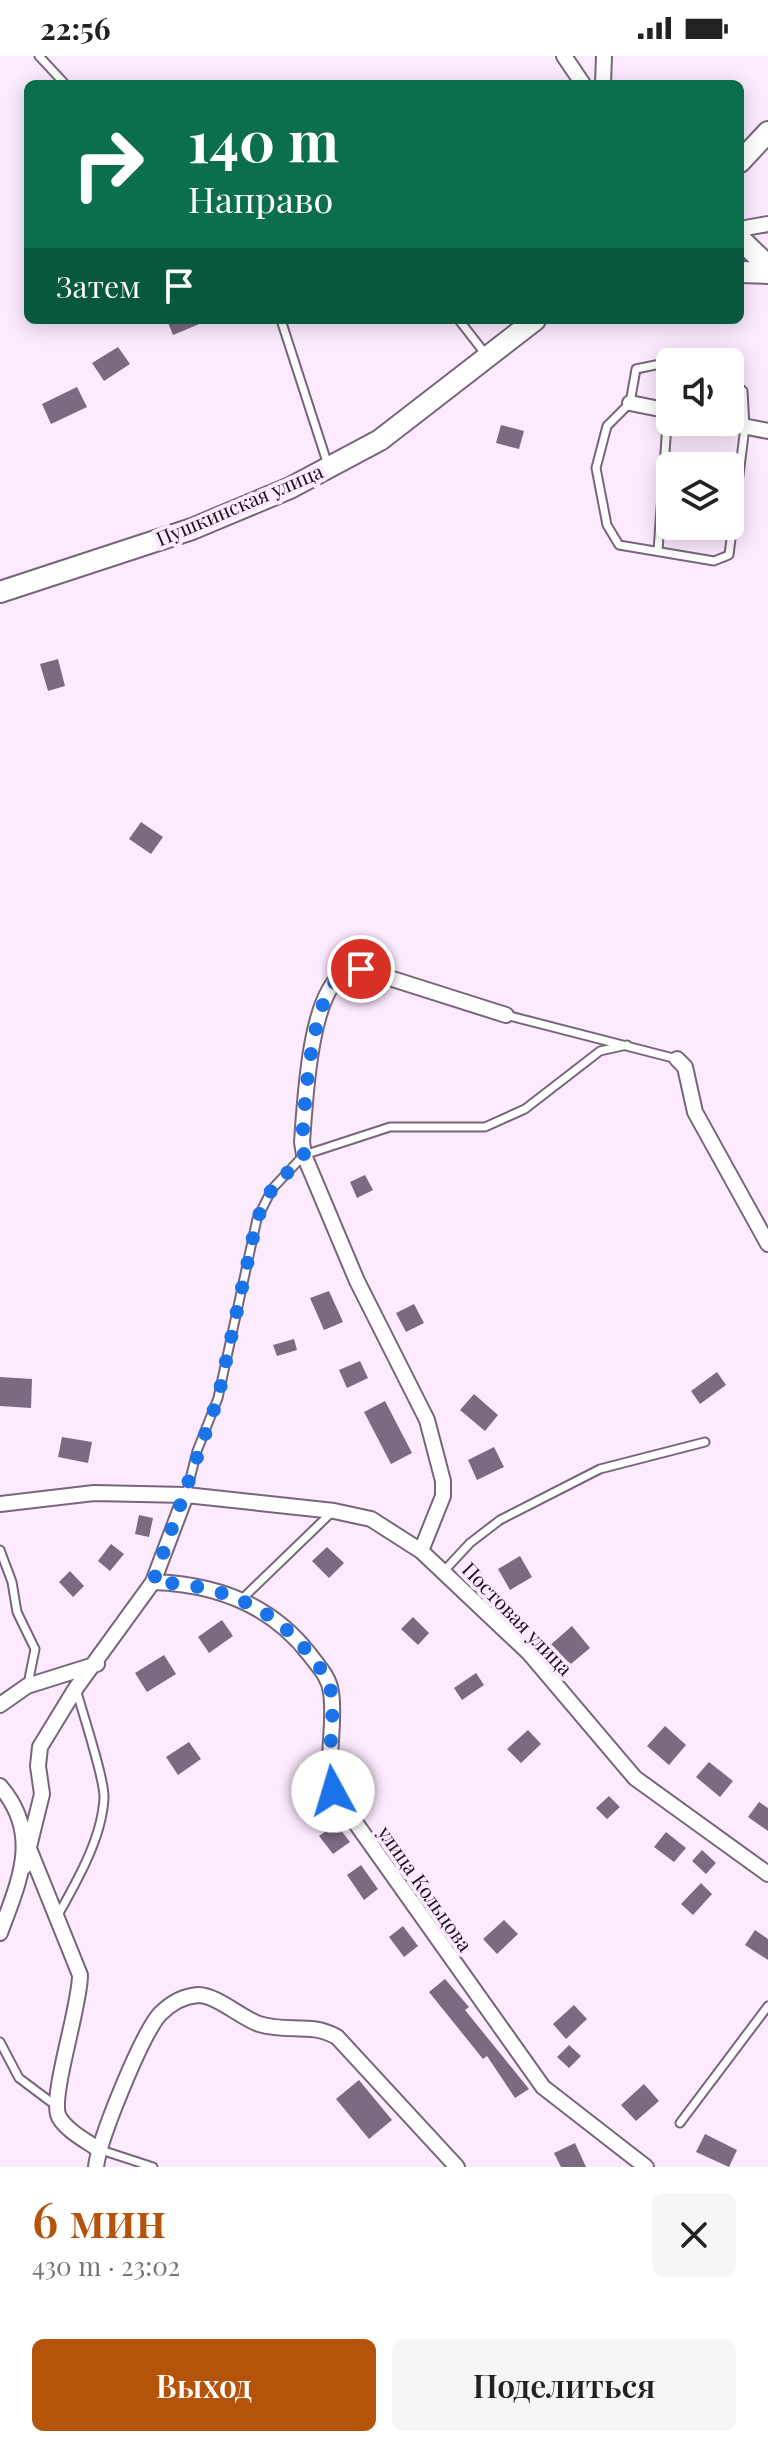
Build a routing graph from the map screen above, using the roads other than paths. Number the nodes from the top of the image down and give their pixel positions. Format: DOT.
graph roads {
  1 [pos="39,56"];
  2 [pos="564,56"];
  3 [pos="604,56"];
  4 [pos="61,80"];
  5 [pos="580,80"];
  6 [pos="603,80"];
  7 [pos="768,132"];
  8 [pos="744,158"];
  9 [pos="768,224"];
  10 [pos="744,228"];
  11 [pos="744,243"];
  12 [pos="768,266"];
  13 [pos="744,272"];
  14 [pos="768,273"];
  15 [pos="282,324"];
  16 [pos="462,324"];
  17 [pos="530,324"];
  18 [pos="489,359"];
  19 [pos="656,365"];
  20 [pos="630,403"];
  21 [pos="656,408"];
  22 [pos="744,409"];
  23 [pos="768,422"];
  24 [pos="745,427"];
  25 [pos="768,431"];
  26 [pos="667,436"];
  27 [pos="329,467"];
  28 [pos="658,551"];
  29 [pos="0,592"];
  30 [pos="506,1015"];
  31 [pos="627,1045"];
  32 [pos="677,1059"];
  33 [pos="304,1155"];
  34 [pos="768,1244"];
  35 [pos="705,1442"];
  36 [pos="186,1495"];
  37 [pos="0,1504"];
  38 [pos="334,1511"];
  39 [pos="0,1550"];
  40 [pos="421,1551"];
  41 [pos="444,1571"];
  42 [pos="153,1582"];
  43 [pos="242,1599"];
  44 [pos="97,1664"];
  45 [pos="27,1686"];
  46 [pos="76,1688"];
  47 [pos="0,1705"];
  48 [pos="0,1786"];
  49 [pos="30,1851"];
  50 [pos="24,1867"];
  51 [pos="768,1874"];
  52 [pos="57,1917"];
  53 [pos="0,1933"];
  54 [pos="768,2006"];
  55 [pos="0,2042"];
  56 [pos="55,2105"];
  57 [pos="680,2123"];
  58 [pos="98,2149"];
  59 [pos="96,2167"];
  60 [pos="153,2167"];
  61 [pos="457,2167"];
  62 [pos="646,2167"];
  1 -- 4 [label="lane"];
  2 -- 5 [label="street"];
  3 -- 6 [label="street"];
  7 -- 8 [label="main road"];
  9 -- 10 [label="street"];
  11 -- 12 [label="main road"];
  13 -- 14 [label="main road"];
  15 -- 27 [label="lane"];
  16 -- 18 [label="lane"];
  17 -- 18 [label="main road, Пушкинская улица"];
  18 -- 27 [label="main road, Пушкинская улица"];
  19 -- 20 [label="lane"];
  20 -- 21 [label="street"];
  20 -- 28 [label="lane"];
  22 -- 24 [label="lane"];
  23 -- 24 [label="lane"];
  24 -- 25 [label="street"];
  24 -- 28 [label="lane"];
  26 -- 28 [label="lane"];
  27 -- 29 [label="main road, Пушкинская улица"];
  30 -- 31 [label="lane"];
  30 -- 33 [label="street"];
  31 -- 32 [label="lane"];
  31 -- 33 [label="lane"];
  32 -- 34 [label="street"];
  33 -- 36 [label="lane"];
  33 -- 40 [label="street"];
  35 -- 41 [label="lane"];
  36 -- 37 [label="street, Постовая улица"];
  36 -- 38 [label="street, Постовая улица"];
  36 -- 42 [label="street"];
  38 -- 40 [label="street, Постовая улица"];
  38 -- 43 [label="lane"];
  39 -- 45 [label="lane"];
  40 -- 41 [label="street, Постовая улица"];
  41 -- 51 [label="street, Постовая улица"];
  42 -- 43 [label="street, улица Кольцова"];
  42 -- 44 [label="street"];
  43 -- 62 [label="street, улица Кольцова"];
  44 -- 45 [label="street"];
  44 -- 46 [label="street"];
  45 -- 47 [label="street"];
  46 -- 49 [label="street"];
  46 -- 52 [label="lane"];
  48 -- 50 [label="street"];
  49 -- 50 [label="street"];
  49 -- 52 [label="street"];
  50 -- 53 [label="street"];
  52 -- 56 [label="street"];
  54 -- 57 [label="lane"];
  55 -- 56 [label="lane"];
  56 -- 58 [label="street"];
  58 -- 59 [label="street"];
  58 -- 60 [label="lane"];
  58 -- 61 [label="street"];
}
